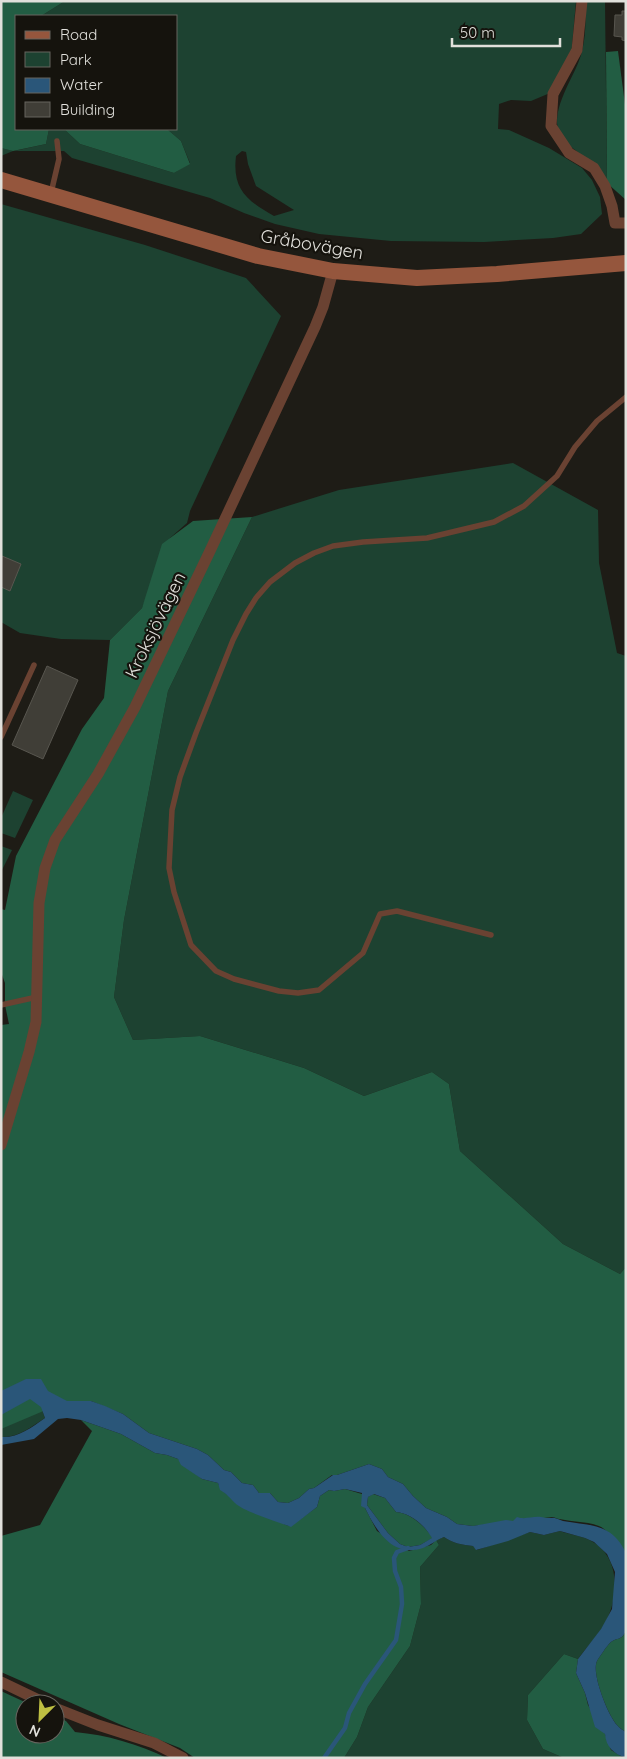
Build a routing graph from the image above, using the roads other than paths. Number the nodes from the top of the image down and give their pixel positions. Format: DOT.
graph roads {
  1 [pos="582,1"];
  2 [pos="57,141"];
  3 [pos="1,180"];
  4 [pos="50,195"];
  5 [pos="626,223"];
  6 [pos="626,263"];
  7 [pos="333,271"];
  8 [pos="626,396"];
  9 [pos="34,666"];
  10 [pos="1,737"];
  11 [pos="491,935"];
  12 [pos="37,997"];
  13 [pos="1,1004"];
  14 [pos="1,1145"];
  15 [pos="1,1682"];
  16 [pos="26,1694"];
  17 [pos="65,1712"];
  18 [pos="183,1758"];
  1 -- 5 [label="street"];
  2 -- 4 [label="lane"];
  3 -- 4 [label="main road, Gråbovägen"];
  4 -- 7 [label="main road, Gråbovägen"];
  6 -- 7 [label="main road, Gråbovägen"];
  7 -- 12 [label="street, Kroksjövägen"];
  8 -- 11 [label="lane"];
  9 -- 10 [label="lane"];
  12 -- 13 [label="lane"];
  12 -- 14 [label="street, Kroksjövägen"];
  15 -- 16 [label="street"];
  17 -- 18 [label="street"];
}
